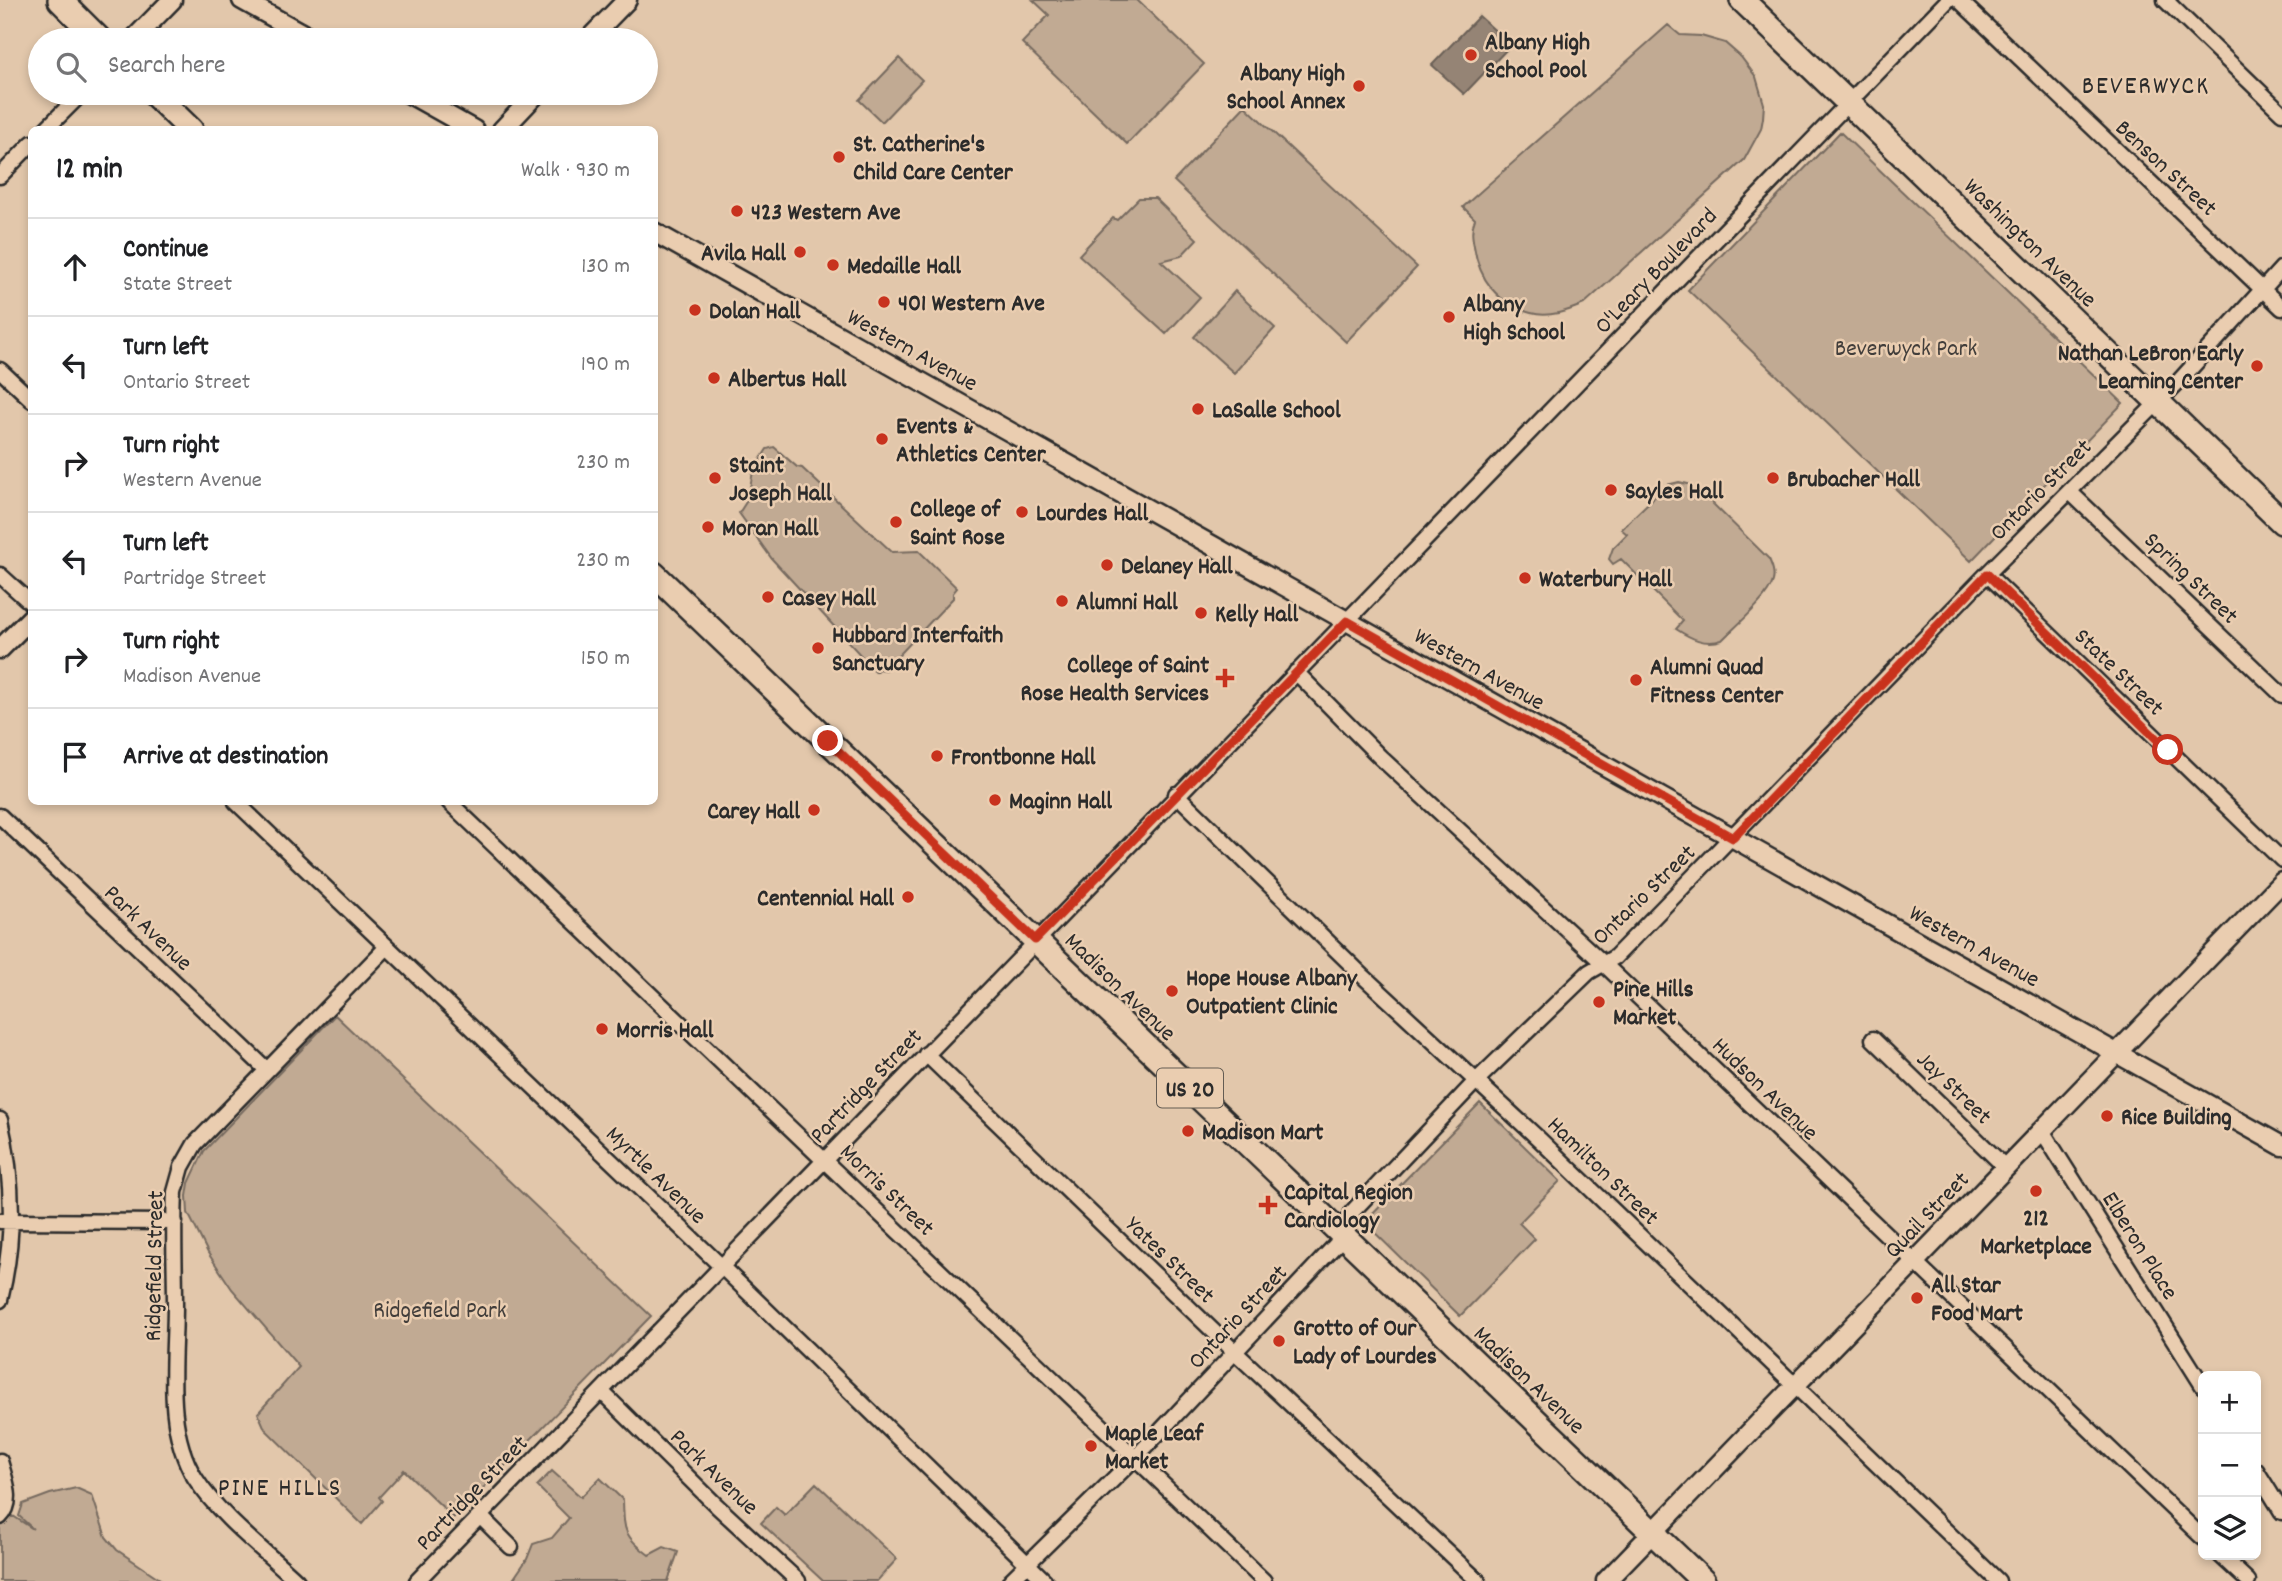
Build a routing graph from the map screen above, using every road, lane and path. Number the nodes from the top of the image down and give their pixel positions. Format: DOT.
graph roads {
  1 [pos="60,0"];
  2 [pos="172,0"];
  3 [pos="242,0"];
  4 [pos="1742,0"];
  5 [pos="1948,0"];
  6 [pos="1959,0"];
  7 [pos="2165,0"];
  8 [pos="624,1"];
  9 [pos="88,28"];
  10 [pos="145,28"];
  11 [pos="292,28"];
  12 [pos="599,28"];
  13 [pos="1849,102"];
  14 [pos="70,105"];
  15 [pos="165,105"];
  16 [pos="429,105"];
  17 [pos="526,105"];
  18 [pos="2282,113"];
  19 [pos="49,126"];
  20 [pos="187,126"];
  21 [pos="467,126"];
  22 [pos="506,126"];
  23 [pos="28,147"];
  24 [pos="2,170"];
  25 [pos="658,234"];
  26 [pos="2282,268"];
  27 [pos="2262,288"];
  28 [pos="2282,308"];
  29 [pos="0,370"];
  30 [pos="28,396"];
  31 [pos="2158,401"];
  32 [pos="2070,492"];
  33 [pos="2282,523"];
  34 [pos="1987,574"];
  35 [pos="0,575"];
  36 [pos="658,578"];
  37 [pos="28,600"];
  38 [pos="28,621"];
  39 [pos="1347,621"];
  40 [pos="0,649"];
  41 [pos="1296,672"];
  42 [pos="2282,695"];
  43 [pos="1176,794"];
  44 [pos="239,805"];
  45 [pos="452,805"];
  46 [pos="0,816"];
  47 [pos="1733,838"];
  48 [pos="2282,860"];
  49 [pos="2282,882"];
  50 [pos="1035,940"];
  51 [pos="387,947"];
  52 [pos="1604,964"];
  53 [pos="1873,1039"];
  54 [pos="2115,1052"];
  55 [pos="926,1054"];
  56 [pos="267,1070"];
  57 [pos="1478,1080"];
  58 [pos="0,1120"];
  59 [pos="2041,1129"];
  60 [pos="2282,1146"];
  61 [pos="824,1160"];
  62 [pos="2005,1167"];
  63 [pos="6,1221"];
  64 [pos="175,1222"];
  65 [pos="1344,1236"];
  66 [pos="1914,1261"];
  67 [pos="722,1267"];
  68 [pos="0,1300"];
  69 [pos="1236,1353"];
  70 [pos="2198,1379"];
  71 [pos="1794,1384"];
  72 [pos="601,1391"];
  73 [pos="1136,1457"];
  74 [pos="0,1461"];
  75 [pos="2261,1478"];
  76 [pos="2282,1512"];
  77 [pos="480,1516"];
  78 [pos="0,1517"];
  79 [pos="1652,1532"];
  80 [pos="2198,1533"];
  81 [pos="512,1547"];
  82 [pos="2225,1560"];
  83 [pos="1027,1564"];
  84 [pos="297,1581"];
  85 [pos="416,1581"];
  86 [pos="798,1581"];
  87 [pos="1010,1581"];
  88 [pos="1045,1581"];
  89 [pos="1264,1581"];
  90 [pos="1478,1581"];
  91 [pos="1606,1581"];
  92 [pos="1703,1581"];
  93 [pos="1998,1581"];
  94 [pos="2248,1581"];
  1 -- 9 [label="main road"];
  2 -- 10 [label="street"];
  3 -- 11 [label="street"];
  4 -- 13 [label="main road, Washington Avenue"];
  5 -- 13 [label="street"];
  6 -- 27 [label="street, Benson Street"];
  7 -- 18 [label="street"];
  8 -- 12 [label="street"];
  13 -- 31 [label="main road, Washington Avenue"];
  13 -- 39 [label="street, O'Leary Boulevard"];
  14 -- 19 [label="street"];
  15 -- 20 [label="main road"];
  16 -- 21 [label="street"];
  17 -- 22 [label="street"];
  23 -- 24 [label="street"];
  25 -- 39 [label="street, Western Avenue"];
  26 -- 27 [label="street, Ontario Street"];
  27 -- 28 [label="street, Benson Street"];
  27 -- 31 [label="street, Ontario Street"];
  29 -- 30 [label="street"];
  31 -- 32 [label="street, Ontario Street"];
  31 -- 33 [label="main road, Washington Avenue"];
  32 -- 34 [label="street, Ontario Street"];
  32 -- 42 [label="street, Spring Street"];
  34 -- 47 [label="street, Ontario Street"];
  34 -- 48 [label="street, State Street"];
  35 -- 37 [label="street"];
  36 -- 50 [label="main road, Madison Avenue / US 20"];
  38 -- 40 [label="street"];
  39 -- 41 [label="street, Partridge Street"];
  39 -- 47 [label="street, Western Avenue"];
  41 -- 43 [label="street, Partridge Street"];
  41 -- 52 [label="street, Hudson Avenue"];
  43 -- 50 [label="street, Partridge Street"];
  43 -- 57 [label="street, Hamilton Street"];
  44 -- 51 [label="street, Myrtle Avenue"];
  45 -- 61 [label="street, Morris Street"];
  46 -- 56 [label="street, Park Avenue"];
  47 -- 52 [label="street, Ontario Street"];
  47 -- 54 [label="street, Western Avenue"];
  49 -- 54 [label="street, Quail Street"];
  50 -- 55 [label="street, Partridge Street"];
  50 -- 65 [label="main road, Madison Avenue / US 20"];
  51 -- 56 [label="street, Ridgefield Street"];
  51 -- 67 [label="street, Myrtle Avenue"];
  52 -- 57 [label="street, Ontario Street"];
  52 -- 66 [label="street, Hudson Avenue"];
  53 -- 62 [label="street, Jay Street"];
  54 -- 59 [label="street, Quail Street"];
  54 -- 60 [label="street, Western Avenue"];
  55 -- 61 [label="street, Partridge Street"];
  55 -- 69 [label="street, Yates Street"];
  56 -- 64 [label="street, Ridgefield Street"];
  57 -- 65 [label="street, Ontario Street"];
  57 -- 71 [label="street, Hamilton Street"];
  58 -- 63 [label="street"];
  59 -- 62 [label="street, Quail Street"];
  59 -- 70 [label="street, Elberon Place"];
  61 -- 67 [label="street, Partridge Street"];
  61 -- 73 [label="street, Morris Street"];
  62 -- 66 [label="street, Quail Street"];
  63 -- 64 [label="street"];
  63 -- 68 [label="street"];
  64 -- 84 [label="street, Ridgefield Street"];
  65 -- 69 [label="street, Ontario Street"];
  65 -- 79 [label="main road, Madison Avenue / US 20"];
  66 -- 71 [label="street, Quail Street"];
  66 -- 80 [label="street, Hudson Avenue"];
  67 -- 72 [label="street, Partridge Street"];
  67 -- 83 [label="street, Myrtle Avenue"];
  69 -- 73 [label="street, Ontario Street"];
  69 -- 90 [label="street, Yates Street"];
  71 -- 79 [label="street, Quail Street"];
  71 -- 93 [label="street, Hamilton Street"];
  72 -- 77 [label="street, Partridge Street"];
  72 -- 86 [label="street, Park Avenue"];
  73 -- 83 [label="street, Ontario Street"];
  73 -- 89 [label="street, Morris Street"];
  74 -- 78 [label="street"];
  75 -- 76 [label="street"];
  77 -- 81 [label="street"];
  77 -- 85 [label="street, Partridge Street"];
  79 -- 91 [label="street, Quail Street"];
  79 -- 92 [label="main road, Madison Avenue / US 20"];
  82 -- 94 [label="street"];
  83 -- 87 [label="street, Ontario Street"];
  83 -- 88 [label="street, Myrtle Avenue"];
}
